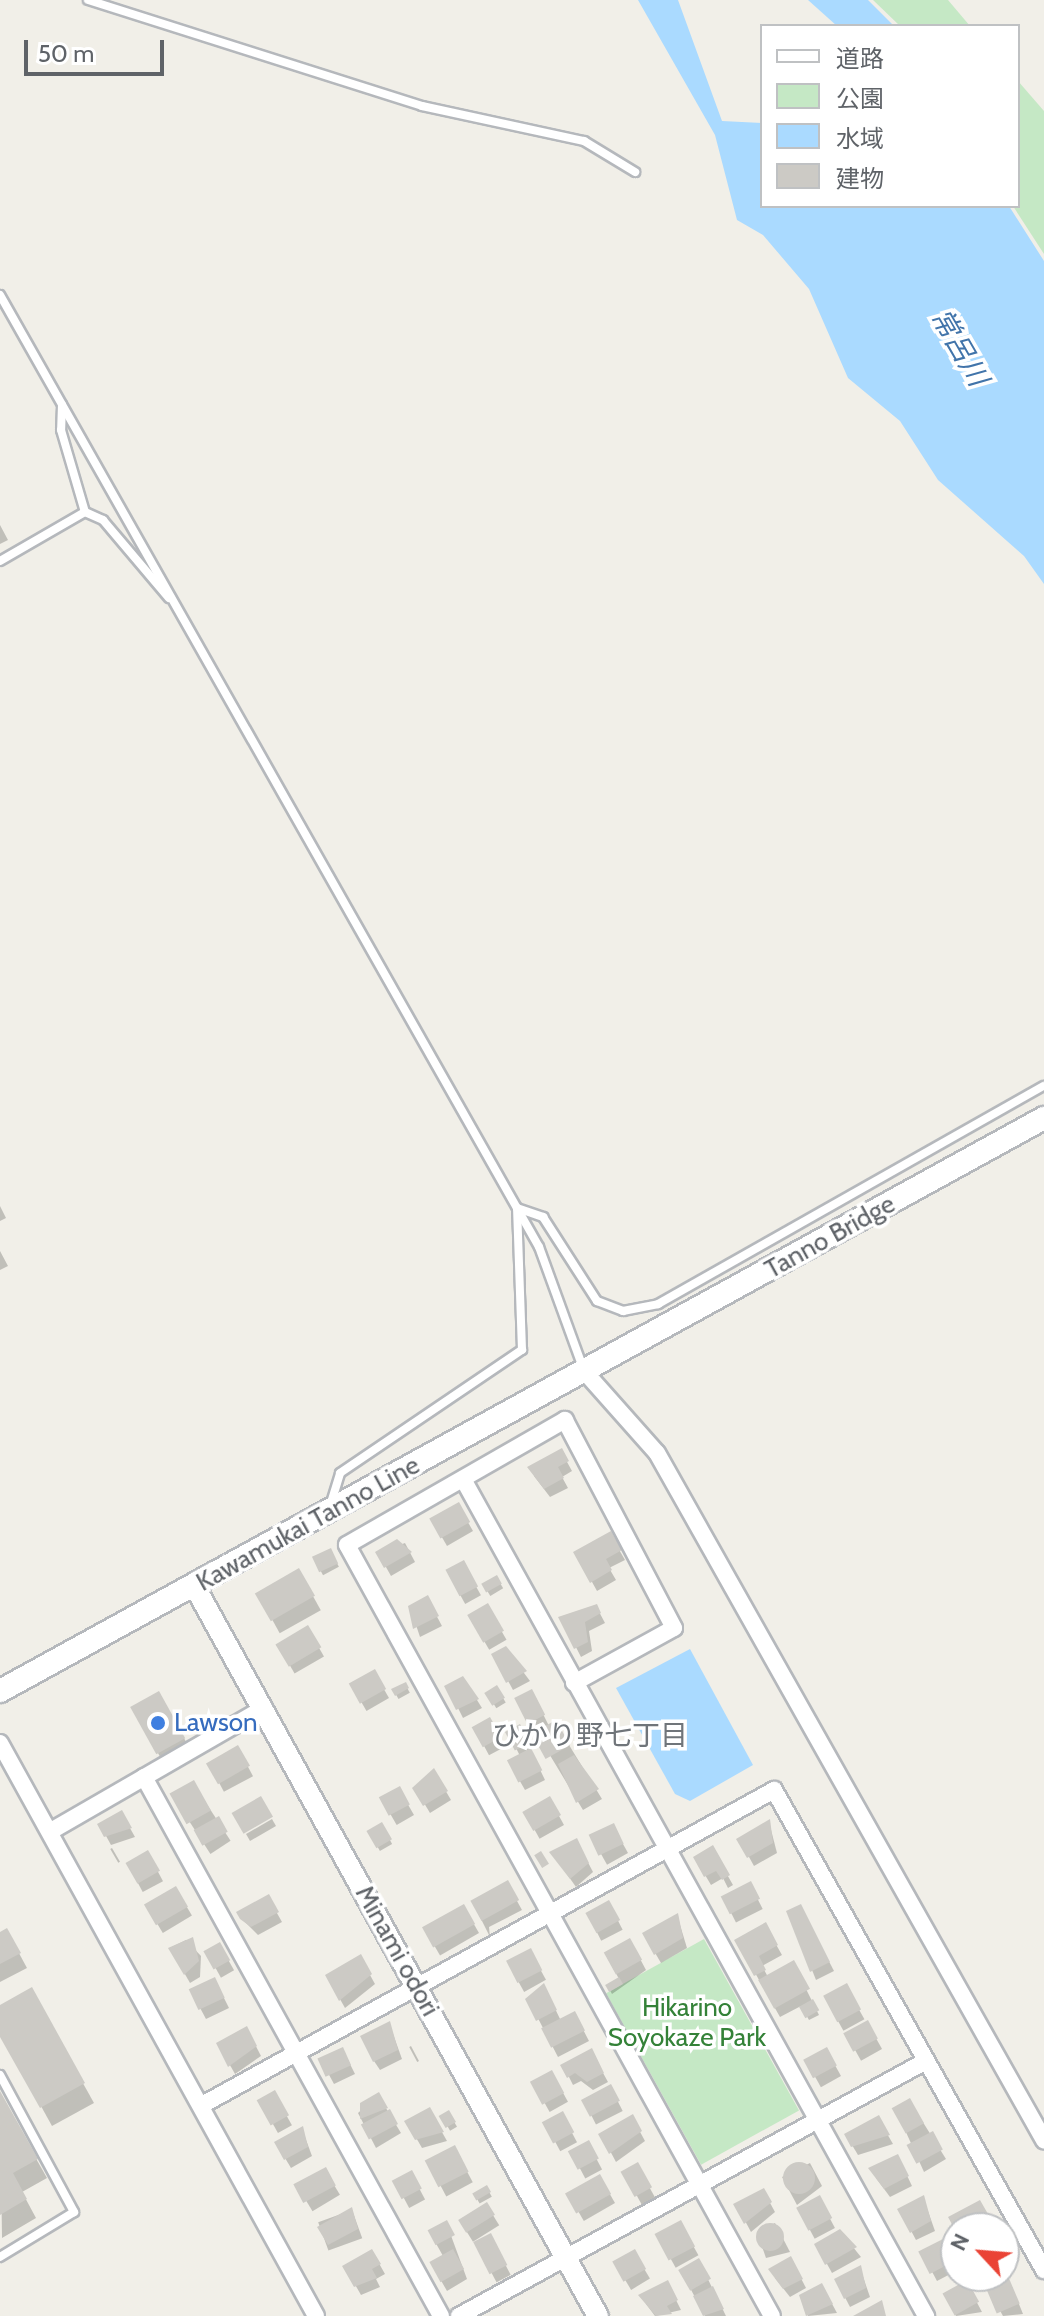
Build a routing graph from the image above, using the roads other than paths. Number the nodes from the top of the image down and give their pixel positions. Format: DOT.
graph roads {
  1 [pos="88,0"];
  2 [pos="635,172"];
  3 [pos="0,295"];
  4 [pos="62,404"];
  5 [pos="85,512"];
  6 [pos="0,561"];
  7 [pos="173,601"];
  8 [pos="1044,1086"];
  9 [pos="1044,1118"];
  10 [pos="517,1208"];
  11 [pos="616,1356"];
  12 [pos="585,1372"];
  13 [pos="463,1479"];
  14 [pos="327,1514"];
  15 [pos="195,1587"];
  16 [pos="574,1683"];
  17 [pos="0,1691"];
  18 [pos="264,1708"];
  19 [pos="0,1743"];
  20 [pos="144,1777"];
  21 [pos="51,1831"];
  22 [pos="668,1848"];
  23 [pos="550,1912"];
  24 [pos="417,1987"];
  25 [pos="295,2053"];
  26 [pos="926,2061"];
  27 [pos="0,2075"];
  28 [pos="202,2105"];
  29 [pos="818,2119"];
  30 [pos="1044,2140"];
  31 [pos="697,2182"];
  32 [pos="0,2257"];
  33 [pos="567,2260"];
  34 [pos="1044,2270"];
  35 [pos="316,2316"];
  36 [pos="441,2316"];
  37 [pos="459,2316"];
  38 [pos="598,2316"];
  39 [pos="772,2316"];
  40 [pos="926,2316"];
  1 -- 2 [label="lane"];
  3 -- 4 [label="lane"];
  4 -- 5 [label="lane"];
  4 -- 7 [label="lane"];
  5 -- 6 [label="lane"];
  5 -- 7 [label="lane"];
  7 -- 10 [label="lane"];
  8 -- 10 [label="lane"];
  9 -- 11 [label="main road, Tanno Bridge"];
  10 -- 12 [label="lane"];
  10 -- 14 [label="lane"];
  11 -- 12 [label="main road, Kawamukai Tanno Line"];
  12 -- 14 [label="main road, Kawamukai Tanno Line"];
  12 -- 30 [label="street"];
  13 -- 16 [label="street"];
  13 -- 16 [label="street"];
  13 -- 23 [label="street"];
  14 -- 15 [label="main road, Kawamukai Tanno Line"];
  15 -- 17 [label="main road, Kawamukai Tanno Line"];
  15 -- 18 [label="street, Minami odori"];
  16 -- 22 [label="street"];
  18 -- 20 [label="street"];
  18 -- 24 [label="street, Minami odori"];
  19 -- 21 [label="street"];
  20 -- 21 [label="street"];
  20 -- 25 [label="street"];
  21 -- 28 [label="street"];
  22 -- 23 [label="street"];
  22 -- 26 [label="street"];
  22 -- 29 [label="street"];
  23 -- 24 [label="street"];
  23 -- 31 [label="street"];
  24 -- 25 [label="street"];
  24 -- 33 [label="street, Minami odori"];
  25 -- 28 [label="street"];
  25 -- 36 [label="street"];
  26 -- 29 [label="street"];
  26 -- 34 [label="street"];
  27 -- 32 [label="lane"];
  28 -- 35 [label="street"];
  29 -- 31 [label="street"];
  29 -- 40 [label="street"];
  31 -- 33 [label="street"];
  31 -- 39 [label="street"];
  33 -- 37 [label="street"];
  33 -- 38 [label="street, Minami odori"];
}
